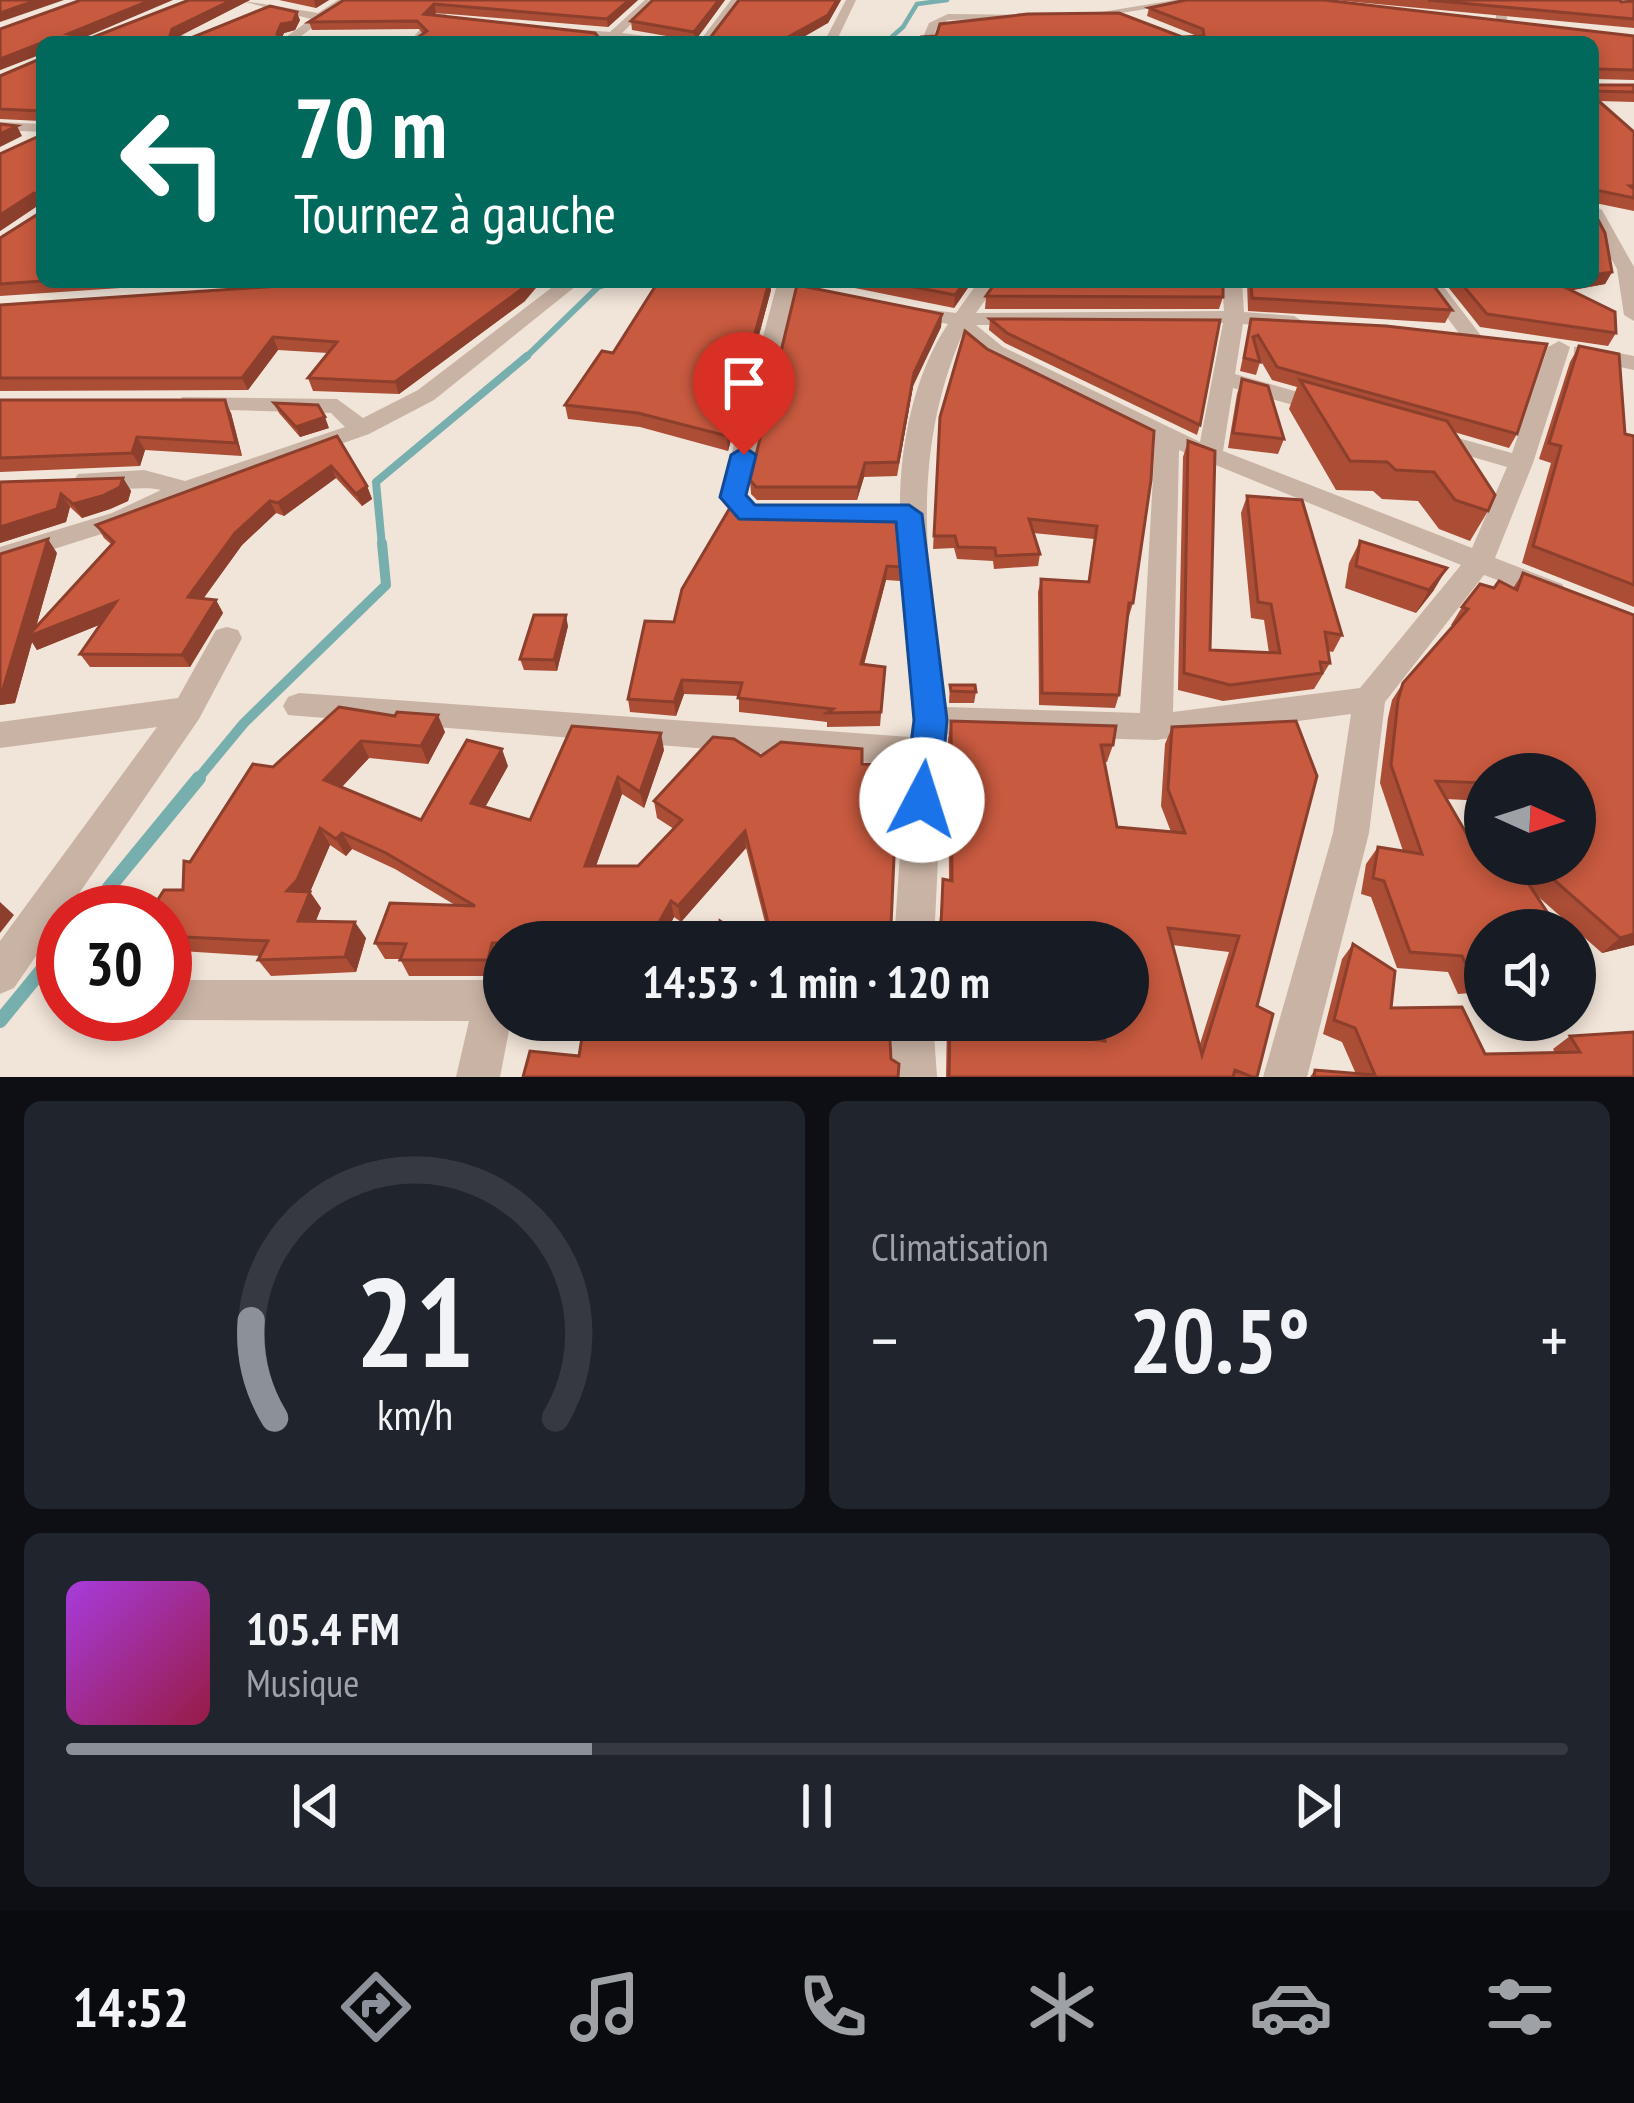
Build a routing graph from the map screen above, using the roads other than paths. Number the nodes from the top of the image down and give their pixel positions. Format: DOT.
graph roads {
  1 [pos="242,0"];
  2 [pos="345,0"];
  3 [pos="454,0"];
  4 [pos="651,0"];
  5 [pos="736,0"];
  6 [pos="851,0"];
  7 [pos="1198,0"];
  8 [pos="1501,0"];
  9 [pos="1188,1"];
  10 [pos="272,6"];
  11 [pos="1120,14"];
  12 [pos="249,15"];
  13 [pos="319,17"];
  14 [pos="436,20"];
  15 [pos="1137,20"];
  16 [pos="1478,20"];
  17 [pos="458,22"];
  18 [pos="1501,23"];
  19 [pos="1523,26"];
  20 [pos="547,30"];
  21 [pos="292,36"];
  22 [pos="423,36"];
  23 [pos="588,36"];
  24 [pos="612,36"];
  25 [pos="709,36"];
  26 [pos="833,36"];
  27 [pos="927,36"];
  28 [pos="1502,36"];
  29 [pos="0,126"];
  30 [pos="36,131"];
  31 [pos="36,136"];
  32 [pos="21,147"];
  33 [pos="1599,221"];
  34 [pos="1631,270"];
  35 [pos="563,288"];
  36 [pos="789,288"];
  37 [pos="804,288"];
  38 [pos="983,288"];
  39 [pos="1436,288"];
  40 [pos="1233,298"];
  41 [pos="1634,315"];
  42 [pos="956,319"];
  43 [pos="1329,325"];
  44 [pos="1448,335"];
  45 [pos="1634,363"];
  46 [pos="1223,378"];
  47 [pos="157,402"];
  48 [pos="1360,418"];
  49 [pos="362,429"];
  50 [pos="1406,430"];
  51 [pos="1167,437"];
  52 [pos="1210,454"];
  53 [pos="1521,464"];
  54 [pos="62,481"];
  55 [pos="186,489"];
  56 [pos="909,514"];
  57 [pos="0,557"];
  58 [pos="1480,561"];
  59 [pos="1568,597"];
  60 [pos="227,638"];
  61 [pos="1369,699"];
  62 [pos="299,706"];
  63 [pos="188,710"];
  64 [pos="1156,727"];
  65 [pos="0,735"];
  66 [pos="927,736"];
  67 [pos="915,921"];
  68 [pos="0,974"];
  69 [pos="192,1000"];
  70 [pos="483,1001"];
  71 [pos="488,1041"];
  72 [pos="913,1041"];
  73 [pos="478,1077"];
  74 [pos="915,1077"];
  75 [pos="1285,1077"];
  1 -- 10 [label="street"];
  2 -- 13 [label="street"];
  3 -- 14 [label="street"];
  4 -- 24 [label="street"];
  5 -- 25 [label="street"];
  6 -- 26 [label="street"];
  7 -- 9 [label="street"];
  8 -- 18 [label="street"];
  9 -- 11 [label="street"];
  10 -- 12 [label="street"];
  10 -- 13 [label="street"];
  11 -- 15 [label="street"];
  11 -- 27 [label="street"];
  13 -- 21 [label="street"];
  14 -- 17 [label="street"];
  14 -- 22 [label="street"];
  16 -- 18 [label="street"];
  18 -- 19 [label="street"];
  18 -- 28 [label="street"];
  20 -- 23 [label="street"];
  29 -- 30 [label="street"];
  31 -- 32 [label="street"];
  33 -- 34 [label="street"];
  34 -- 41 [label="street"];
  35 -- 49 [label="street"];
  36 -- 56 [label="street"];
  37 -- 42 [label="street"];
  38 -- 42 [label="street"];
  39 -- 44 [label="street"];
  40 -- 42 [label="street"];
  40 -- 43 [label="street"];
  40 -- 46 [label="street"];
  42 -- 51 [label="street"];
  42 -- 56 [label="street"];
  45 -- 53 [label="street"];
  46 -- 48 [label="street"];
  46 -- 52 [label="street"];
  47 -- 49 [label="street"];
  49 -- 55 [label="street"];
  50 -- 53 [label="street"];
  51 -- 52 [label="street"];
  51 -- 64 [label="street"];
  52 -- 58 [label="street"];
  53 -- 58 [label="street"];
  54 -- 55 [label="street"];
  55 -- 57 [label="street"];
  56 -- 66 [label="street"];
  58 -- 59 [label="street"];
  58 -- 61 [label="street"];
  60 -- 63 [label="street"];
  61 -- 64 [label="street"];
  61 -- 75 [label="street"];
  62 -- 66 [label="street"];
  63 -- 65 [label="street"];
  63 -- 68 [label="street"];
  64 -- 66 [label="street"];
  66 -- 67 [label="street"];
  69 -- 70 [label="street"];
  71 -- 73 [label="street"];
  72 -- 74 [label="street"];
}
